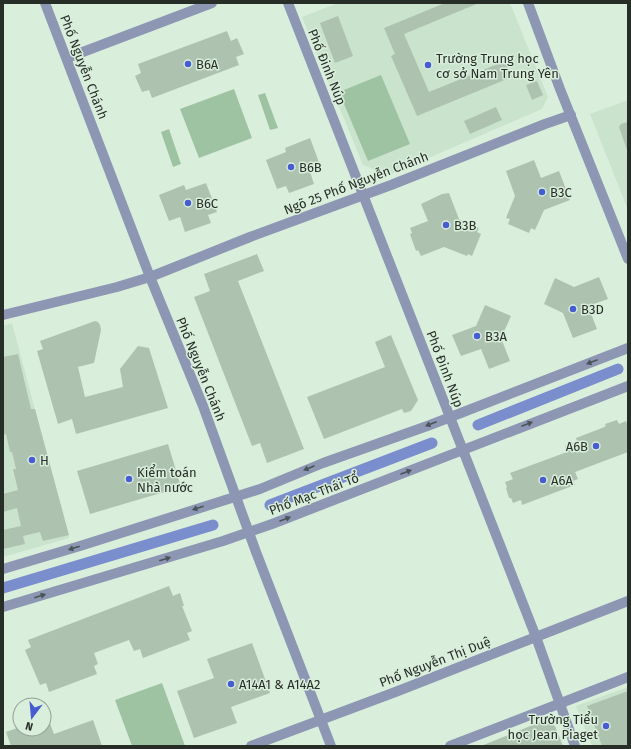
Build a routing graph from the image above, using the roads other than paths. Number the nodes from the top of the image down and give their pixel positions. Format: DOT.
graph roads {
  1 [pos="45,3"];
  2 [pos="212,3"];
  3 [pos="288,3"];
  4 [pos="528,3"];
  5 [pos="67,58"];
  6 [pos="571,115"];
  7 [pos="364,195"];
  8 [pos="628,259"];
  9 [pos="150,277"];
  10 [pos="3,316"];
  11 [pos="628,348"];
  12 [pos="628,386"];
  13 [pos="449,417"];
  14 [pos="462,450"];
  15 [pos="235,496"];
  16 [pos="248,532"];
  17 [pos="3,569"];
  18 [pos="628,601"];
  19 [pos="3,607"];
  20 [pos="536,637"];
  21 [pos="628,677"];
  22 [pos="559,704"];
  23 [pos="321,719"];
  24 [pos="251,746"];
  25 [pos="330,746"];
  26 [pos="450,746"];
  27 [pos="575,746"];
  1 -- 5 [label="street, Phố Nguyễn Chánh"];
  2 -- 5 [label="street"];
  3 -- 7 [label="street, Phố Đinh Núp"];
  4 -- 6 [label="street"];
  5 -- 9 [label="street, Phố Nguyễn Chánh"];
  6 -- 7 [label="street, Ngõ 25 Phố Nguyễn Chánh"];
  6 -- 8 [label="street"];
  7 -- 9 [label="street, Ngõ 25 Phố Nguyễn Chánh"];
  7 -- 13 [label="street, Phố Đinh Núp"];
  9 -- 10 [label="street, Ngõ 25 Phố Nguyễn Chánh"];
  9 -- 15 [label="street, Phố Nguyễn Chánh"];
  11 -- 13 [label="street, Phố Mạc Thái Tổ, one-way"];
  14 -- 12 [label="street, Phố Mạc Thái Tổ, one-way"];
  13 -- 14 [label="street, Phố Đinh Núp"];
  13 -- 15 [label="street, Phố Mạc Thái Tổ, one-way"];
  16 -- 14 [label="street, Phố Mạc Thái Tổ, one-way"];
  14 -- 20 [label="street, Phố Đinh Núp"];
  15 -- 16 [label="street, Phố Nguyễn Chánh"];
  15 -- 17 [label="street, Phố Mạc Thái Tổ, one-way"];
  19 -- 16 [label="street, Phố Mạc Thái Tổ, one-way"];
  16 -- 23 [label="street, Phố Nguyễn Chánh"];
  18 -- 20 [label="street, Phố Nguyễn Thị Duệ"];
  20 -- 22 [label="street, Phố Đinh Núp"];
  20 -- 23 [label="street, Phố Nguyễn Thị Duệ"];
  21 -- 22 [label="street"];
  22 -- 26 [label="street"];
  22 -- 27 [label="street, Phố Đinh Núp"];
  23 -- 24 [label="street, Phố Nguyễn Thị Duệ"];
  23 -- 25 [label="street, Phố Nguyễn Chánh"];
}
